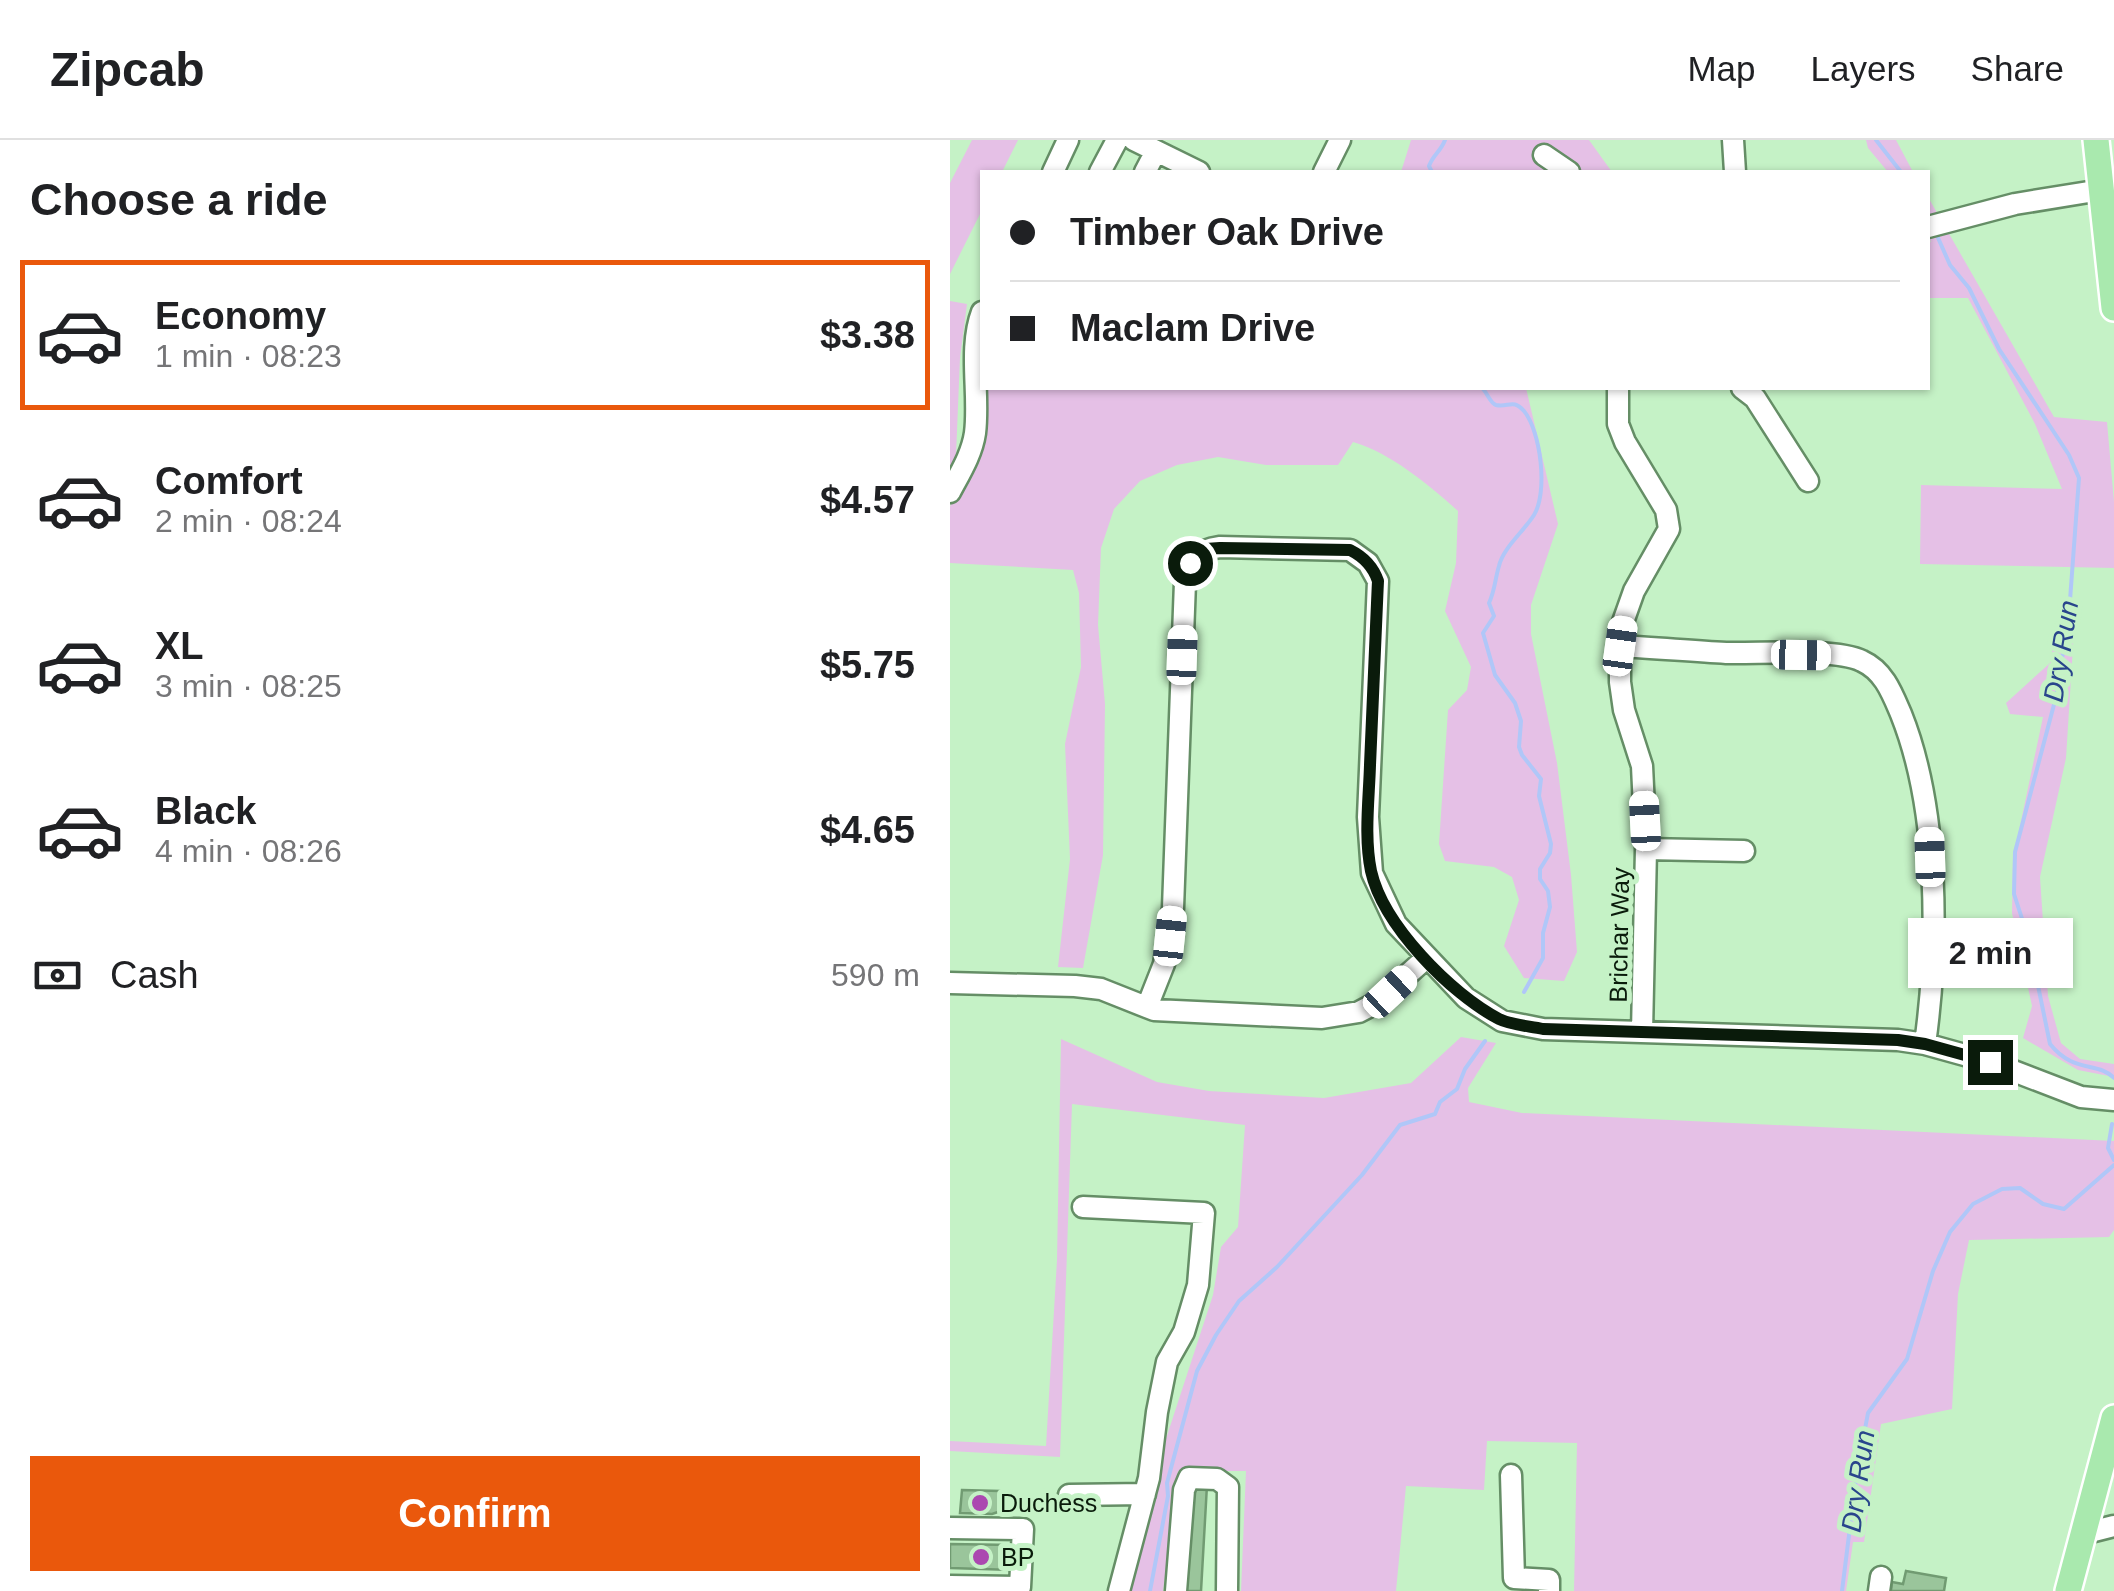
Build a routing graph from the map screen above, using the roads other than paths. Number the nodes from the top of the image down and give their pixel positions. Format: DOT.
graph roads {
  1 [pos="1068,140"];
  2 [pos="1117,140"];
  3 [pos="1134,140"];
  4 [pos="1340,140"];
  5 [pos="1733,140"];
  6 [pos="2096,140"];
  7 [pos="1156,151"];
  8 [pos="1544,155"];
  9 [pos="1054,170"];
  10 [pos="1101,170"];
  11 [pos="1146,170"];
  12 [pos="1195,170"];
  13 [pos="1325,170"];
  14 [pos="1566,170"];
  15 [pos="1735,170"];
  16 [pos="2101,190"];
  17 [pos="1932,225"];
  18 [pos="2114,308"];
  19 [pos="980,320"];
  20 [pos="1618,390"];
  21 [pos="1745,390"];
  22 [pos="1808,481"];
  23 [pos="950,492"];
  24 [pos="1620,646"];
  25 [pos="1646,849"];
  26 [pos="1744,852"];
  27 [pos="1425,958"];
  28 [pos="950,982"];
  29 [pos="1147,1008"];
  30 [pos="1642,1032"];
  31 [pos="1925,1044"];
  32 [pos="2114,1100"];
  33 [pos="1084,1207"];
  34 [pos="2114,1418"];
  35 [pos="2109,1464"];
  36 [pos="1510,1476"];
  37 [pos="1069,1494"];
  38 [pos="1145,1494"];
  39 [pos="2114,1526"];
  40 [pos="950,1528"];
  41 [pos="2086,1533"];
  42 [pos="950,1586"];
  43 [pos="972,1589"];
  44 [pos="1119,1591"];
  45 [pos="1176,1591"];
  46 [pos="1227,1591"];
  47 [pos="1549,1591"];
  48 [pos="2068,1591"];
  1 -- 9 [label="street"];
  2 -- 10 [label="street"];
  3 -- 7 [label="street"];
  4 -- 13 [label="street"];
  5 -- 15 [label="street"];
  6 -- 16 [label="main road"];
  7 -- 11 [label="street"];
  7 -- 12 [label="street"];
  8 -- 14 [label="street"];
  16 -- 17 [label="street"];
  16 -- 18 [label="main road"];
  19 -- 23 [label="street"];
  20 -- 24 [label="street, Brichar Way"];
  21 -- 22 [label="street"];
  24 -- 25 [label="street, Brichar Way"];
  24 -- 31 [label="street"];
  25 -- 26 [label="street"];
  25 -- 30 [label="street, Brichar Way"];
  27 -- 29 [label="street"];
  27 -- 29 [label="street"];
  27 -- 30 [label="street"];
  28 -- 29 [label="street"];
  30 -- 31 [label="street"];
  31 -- 32 [label="street"];
  33 -- 38 [label="street"];
  34 -- 35 [label="main road"];
  35 -- 41 [label="main road"];
  36 -- 47 [label="street"];
  37 -- 38 [label="street"];
  38 -- 44 [label="street"];
  39 -- 41 [label="street"];
  40 -- 43 [label="street"];
  41 -- 48 [label="main road"];
  42 -- 43 [label="street"];
  45 -- 46 [label="street"];
}
